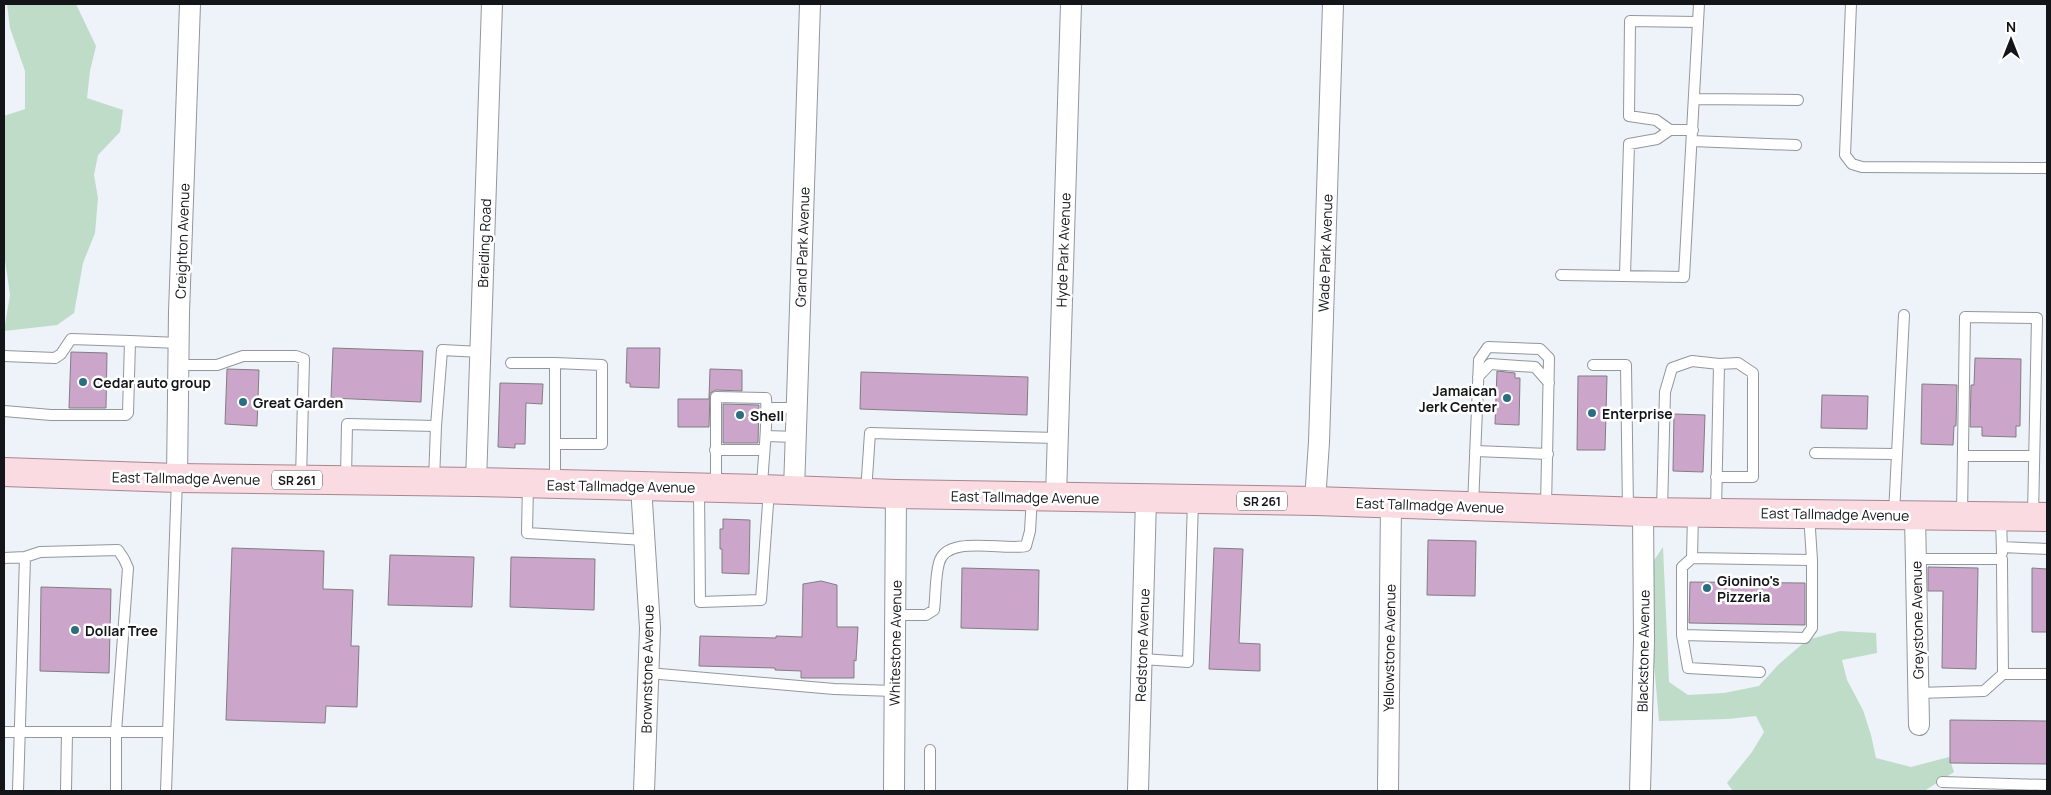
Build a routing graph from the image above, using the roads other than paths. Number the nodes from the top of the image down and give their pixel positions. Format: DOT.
graph roads {
  1 [pos="190,4"];
  2 [pos="492,4"];
  3 [pos="810,4"];
  4 [pos="1071,4"];
  5 [pos="1333,4"];
  6 [pos="1699,4"];
  7 [pos="1851,4"];
  8 [pos="1697,22"];
  9 [pos="1694,99"];
  10 [pos="1798,100"];
  11 [pos="1670,130"];
  12 [pos="1693,130"];
  13 [pos="1692,141"];
  14 [pos="1796,146"];
  15 [pos="2047,168"];
  16 [pos="1561,275"];
  17 [pos="1625,275"];
  18 [pos="1904,315"];
  19 [pos="130,341"];
  20 [pos="178,342"];
  21 [pos="481,352"];
  22 [pos="4,356"];
  23 [pos="511,363"];
  24 [pos="555,363"];
  25 [pos="1719,364"];
  26 [pos="178,365"];
  27 [pos="1594,365"];
  28 [pos="1478,377"];
  29 [pos="1548,382"];
  30 [pos="767,408"];
  31 [pos="797,408"];
  32 [pos="4,411"];
  33 [pos="436,426"];
  34 [pos="764,430"];
  35 [pos="796,437"];
  36 [pos="1058,438"];
  37 [pos="555,444"];
  38 [pos="715,450"];
  39 [pos="763,450"];
  40 [pos="1475,451"];
  41 [pos="1814,453"];
  42 [pos="1548,454"];
  43 [pos="1896,454"];
  44 [pos="1963,456"];
  45 [pos="2033,456"];
  46 [pos="4,472"];
  47 [pos="1716,477"];
  48 [pos="177,478"];
  49 [pos="300,480"];
  50 [pos="346,481"];
  51 [pos="434,482"];
  52 [pos="476,482"];
  53 [pos="528,484"];
  54 [pos="555,484"];
  55 [pos="641,486"];
  56 [pos="707,488"];
  57 [pos="775,489"];
  58 [pos="866,493"];
  59 [pos="896,494"];
  60 [pos="1044,497"];
  61 [pos="1146,499"];
  62 [pos="1193,500"];
  63 [pos="1315,501"];
  64 [pos="1391,504"];
  65 [pos="1473,507"];
  66 [pos="1546,509"];
  67 [pos="1644,512"];
  68 [pos="1704,512"];
  69 [pos="1809,514"];
  70 [pos="1904,515"];
  71 [pos="1962,516"];
  72 [pos="2001,517"];
  73 [pos="2040,517"];
  74 [pos="644,540"];
  75 [pos="2002,547"];
  76 [pos="2047,549"];
  77 [pos="25,557"];
  78 [pos="4,558"];
  79 [pos="1692,558"];
  80 [pos="1916,558"];
  81 [pos="2002,558"];
  82 [pos="1812,560"];
  83 [pos="895,615"];
  84 [pos="1682,634"];
  85 [pos="1142,659"];
  86 [pos="1760,672"];
  87 [pos="648,673"];
  88 [pos="2003,674"];
  89 [pos="2047,674"];
  90 [pos="894,691"];
  91 [pos="1918,693"];
  92 [pos="1919,725"];
  93 [pos="4,732"];
  94 [pos="18,732"];
  95 [pos="67,732"];
  96 [pos="116,732"];
  97 [pos="168,732"];
  98 [pos="930,750"];
  99 [pos="1942,782"];
  100 [pos="2047,785"];
  101 [pos="18,791"];
  102 [pos="66,791"];
  103 [pos="116,791"];
  104 [pos="166,791"];
  105 [pos="644,791"];
  106 [pos="894,791"];
  107 [pos="930,791"];
  108 [pos="1138,791"];
  109 [pos="1388,791"];
  110 [pos="1640,791"];
  1 -- 20 [label="street, Creighton Avenue"];
  2 -- 21 [label="street, Breiding Road"];
  3 -- 31 [label="street, Grand Park Avenue"];
  4 -- 36 [label="street, Hyde Park Avenue"];
  5 -- 63 [label="street, Wade Park Avenue"];
  6 -- 8 [label="lane"];
  7 -- 15 [label="lane"];
  8 -- 9 [label="lane"];
  8 -- 11 [label="lane"];
  9 -- 10 [label="lane"];
  9 -- 12 [label="lane"];
  11 -- 12 [label="lane"];
  11 -- 17 [label="lane"];
  12 -- 13 [label="lane"];
  13 -- 14 [label="lane"];
  13 -- 17 [label="lane"];
  16 -- 17 [label="lane"];
  18 -- 43 [label="lane"];
  19 -- 20 [label="lane"];
  19 -- 22 [label="lane"];
  19 -- 32 [label="lane"];
  20 -- 26 [label="street, Creighton Avenue"];
  21 -- 33 [label="lane"];
  21 -- 52 [label="street, Breiding Road"];
  23 -- 24 [label="lane"];
  24 -- 37 [label="lane"];
  24 -- 37 [label="lane"];
  25 -- 47 [label="lane"];
  25 -- 47 [label="lane"];
  25 -- 67 [label="lane"];
  26 -- 48 [label="street, Creighton Avenue"];
  26 -- 49 [label="lane"];
  27 -- 67 [label="lane"];
  28 -- 29 [label="lane"];
  28 -- 29 [label="lane"];
  28 -- 40 [label="lane"];
  29 -- 42 [label="lane"];
  30 -- 31 [label="lane"];
  30 -- 34 [label="lane"];
  30 -- 38 [label="lane"];
  31 -- 35 [label="street, Grand Park Avenue"];
  33 -- 50 [label="lane"];
  33 -- 51 [label="lane"];
  34 -- 35 [label="lane"];
  34 -- 39 [label="lane"];
  35 -- 57 [label="street, Grand Park Avenue"];
  36 -- 58 [label="lane"];
  36 -- 60 [label="street, Hyde Park Avenue"];
  37 -- 54 [label="lane"];
  38 -- 39 [label="lane"];
  38 -- 56 [label="lane"];
  39 -- 57 [label="lane"];
  40 -- 42 [label="lane"];
  40 -- 65 [label="lane"];
  41 -- 43 [label="lane"];
  42 -- 66 [label="lane"];
  43 -- 70 [label="lane"];
  44 -- 45 [label="lane"];
  44 -- 45 [label="lane"];
  44 -- 71 [label="lane"];
  45 -- 73 [label="lane"];
  46 -- 48 [label="main road, East Tallmadge Avenue / SR 261"];
  47 -- 68 [label="lane"];
  48 -- 49 [label="main road, East Tallmadge Avenue / SR 261"];
  48 -- 97 [label="lane"];
  49 -- 50 [label="main road, East Tallmadge Avenue / SR 261"];
  50 -- 51 [label="main road, East Tallmadge Avenue / SR 261"];
  51 -- 52 [label="main road, East Tallmadge Avenue / SR 261"];
  52 -- 53 [label="main road, East Tallmadge Avenue / SR 261"];
  53 -- 54 [label="main road, East Tallmadge Avenue / SR 261"];
  53 -- 74 [label="lane"];
  54 -- 55 [label="main road, East Tallmadge Avenue / SR 261"];
  55 -- 56 [label="main road, East Tallmadge Avenue / SR 261"];
  55 -- 74 [label="street, Brownstone Avenue"];
  56 -- 57 [label="main road, East Tallmadge Avenue / SR 261"];
  56 -- 57 [label="lane"];
  57 -- 58 [label="main road, East Tallmadge Avenue / SR 261"];
  58 -- 59 [label="main road, East Tallmadge Avenue / SR 261"];
  59 -- 60 [label="main road, East Tallmadge Avenue / SR 261"];
  59 -- 83 [label="street, Whitestone Avenue"];
  60 -- 61 [label="main road, East Tallmadge Avenue / SR 261"];
  60 -- 83 [label="lane"];
  61 -- 62 [label="main road, East Tallmadge Avenue / SR 261"];
  61 -- 85 [label="street, Redstone Avenue"];
  62 -- 63 [label="main road, East Tallmadge Avenue / SR 261"];
  62 -- 85 [label="lane"];
  63 -- 64 [label="main road, East Tallmadge Avenue / SR 261"];
  64 -- 65 [label="main road, East Tallmadge Avenue / SR 261"];
  64 -- 109 [label="street, Yellowstone Avenue"];
  65 -- 66 [label="main road, East Tallmadge Avenue / SR 261"];
  66 -- 67 [label="main road, East Tallmadge Avenue / SR 261"];
  67 -- 68 [label="main road, East Tallmadge Avenue / SR 261"];
  67 -- 110 [label="street, Blackstone Avenue"];
  68 -- 69 [label="main road, East Tallmadge Avenue / SR 261"];
  68 -- 79 [label="lane"];
  69 -- 70 [label="main road, East Tallmadge Avenue / SR 261"];
  69 -- 82 [label="lane"];
  70 -- 71 [label="main road, East Tallmadge Avenue / SR 261"];
  70 -- 80 [label="street, Greystone Avenue"];
  71 -- 72 [label="main road, East Tallmadge Avenue / SR 261"];
  72 -- 73 [label="main road, East Tallmadge Avenue / SR 261"];
  72 -- 75 [label="lane"];
  74 -- 87 [label="street, Brownstone Avenue"];
  75 -- 76 [label="lane"];
  75 -- 81 [label="lane"];
  77 -- 78 [label="lane"];
  77 -- 94 [label="lane"];
  77 -- 96 [label="lane"];
  79 -- 82 [label="lane"];
  79 -- 84 [label="lane"];
  80 -- 81 [label="lane"];
  80 -- 91 [label="street, Greystone Avenue"];
  81 -- 88 [label="lane"];
  82 -- 84 [label="lane"];
  83 -- 90 [label="street, Whitestone Avenue"];
  84 -- 86 [label="lane"];
  85 -- 108 [label="street, Redstone Avenue"];
  87 -- 90 [label="lane"];
  87 -- 105 [label="street, Brownstone Avenue"];
  88 -- 89 [label="lane"];
  88 -- 91 [label="lane"];
  90 -- 106 [label="street, Whitestone Avenue"];
  91 -- 92 [label="street, Greystone Avenue"];
  93 -- 94 [label="lane"];
  94 -- 95 [label="lane"];
  94 -- 101 [label="lane"];
  95 -- 96 [label="lane"];
  95 -- 102 [label="lane"];
  96 -- 97 [label="lane"];
  96 -- 103 [label="lane"];
  97 -- 104 [label="lane"];
  98 -- 107 [label="lane"];
  99 -- 100 [label="lane"];
}
